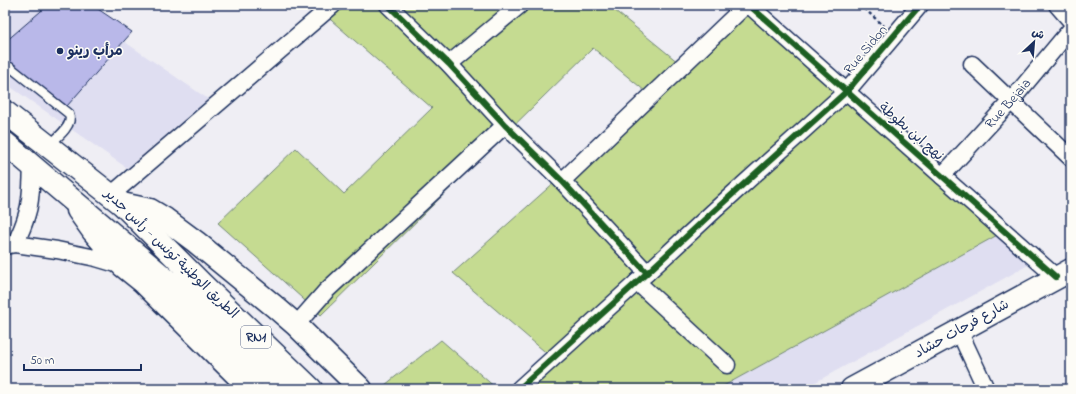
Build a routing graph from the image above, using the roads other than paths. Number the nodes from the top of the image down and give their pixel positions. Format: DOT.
graph roads {
  1 [pos="333,5"];
  2 [pos="388,5"];
  3 [pos="520,5"];
  4 [pos="746,5"];
  5 [pos="750,5"];
  6 [pos="920,5"];
  7 [pos="1057,5"];
  8 [pos="1071,21"];
  9 [pos="1071,29"];
  10 [pos="449,64"];
  11 [pos="972,64"];
  12 [pos="5,66"];
  13 [pos="846,92"];
  14 [pos="1011,101"];
  15 [pos="5,112"];
  16 [pos="505,125"];
  17 [pos="5,143"];
  18 [pos="49,146"];
  19 [pos="1071,158"];
  20 [pos="32,166"];
  21 [pos="942,176"];
  22 [pos="562,181"];
  23 [pos="69,196"];
  24 [pos="116,200"];
  25 [pos="10,245"];
  26 [pos="123,266"];
  27 [pos="1064,274"];
  28 [pos="642,278"];
  29 [pos="195,291"];
  30 [pos="296,325"];
  31 [pos="959,331"];
  32 [pos="727,365"];
  33 [pos="251,389"];
  34 [pos="281,389"];
  35 [pos="311,389"];
  36 [pos="361,389"];
  37 [pos="519,389"];
  38 [pos="852,389"];
  39 [pos="986,389"];
  1 -- 24 [label="street"];
  2 -- 10 [label="street"];
  3 -- 10 [label="street"];
  4 -- 22 [label="street"];
  5 -- 13 [label="street, نهج ابن بطوطة"];
  6 -- 13 [label="street, Rue Sidon"];
  7 -- 8 [label="street"];
  9 -- 14 [label="street, Rue Bejaia"];
  10 -- 16 [label="street"];
  11 -- 14 [label="street"];
  12 -- 18 [label="lane"];
  13 -- 21 [label="street, نهج ابن بطوطة"];
  13 -- 28 [label="street, Rue Sidon"];
  14 -- 19 [label="street"];
  14 -- 21 [label="street, Rue Bejaia"];
  15 -- 18 [label="main road, الطريق الوطنية تونس - رأس جدير / RN1"];
  16 -- 22 [label="street"];
  16 -- 30 [label="street"];
  17 -- 20 [label="main road, الطريق الوطنية تونس - رأس جدير"];
  18 -- 24 [label="main road, الطريق الوطنية تونس - رأس جدير / RN1"];
  20 -- 23 [label="main road, الطريق الوطنية تونس - رأس جدير"];
  20 -- 25 [label="street"];
  21 -- 27 [label="street, نهج ابن بطوطة"];
  22 -- 28 [label="street"];
  23 -- 26 [label="main road"];
  23 -- 29 [label="main road, الطريق الوطنية تونس - رأس جدير"];
  24 -- 29 [label="main road, الطريق الوطنية تونس - رأس جدير / RN1"];
  24 -- 30 [label="main road"];
  25 -- 26 [label="street"];
  26 -- 33 [label="main road"];
  27 -- 31 [label="main road, شارع فرحات حشاد"];
  28 -- 32 [label="street"];
  28 -- 37 [label="street, Rue Sidon"];
  29 -- 34 [label="main road, الطريق الوطنية تونس - رأس جدير / RN1"];
  29 -- 35 [label="main road, الطريق الوطنية تونس - رأس جدير / RN1"];
  30 -- 36 [label="main road"];
  31 -- 38 [label="main road, شارع فرحات حشاد"];
  31 -- 39 [label="street"];
}
